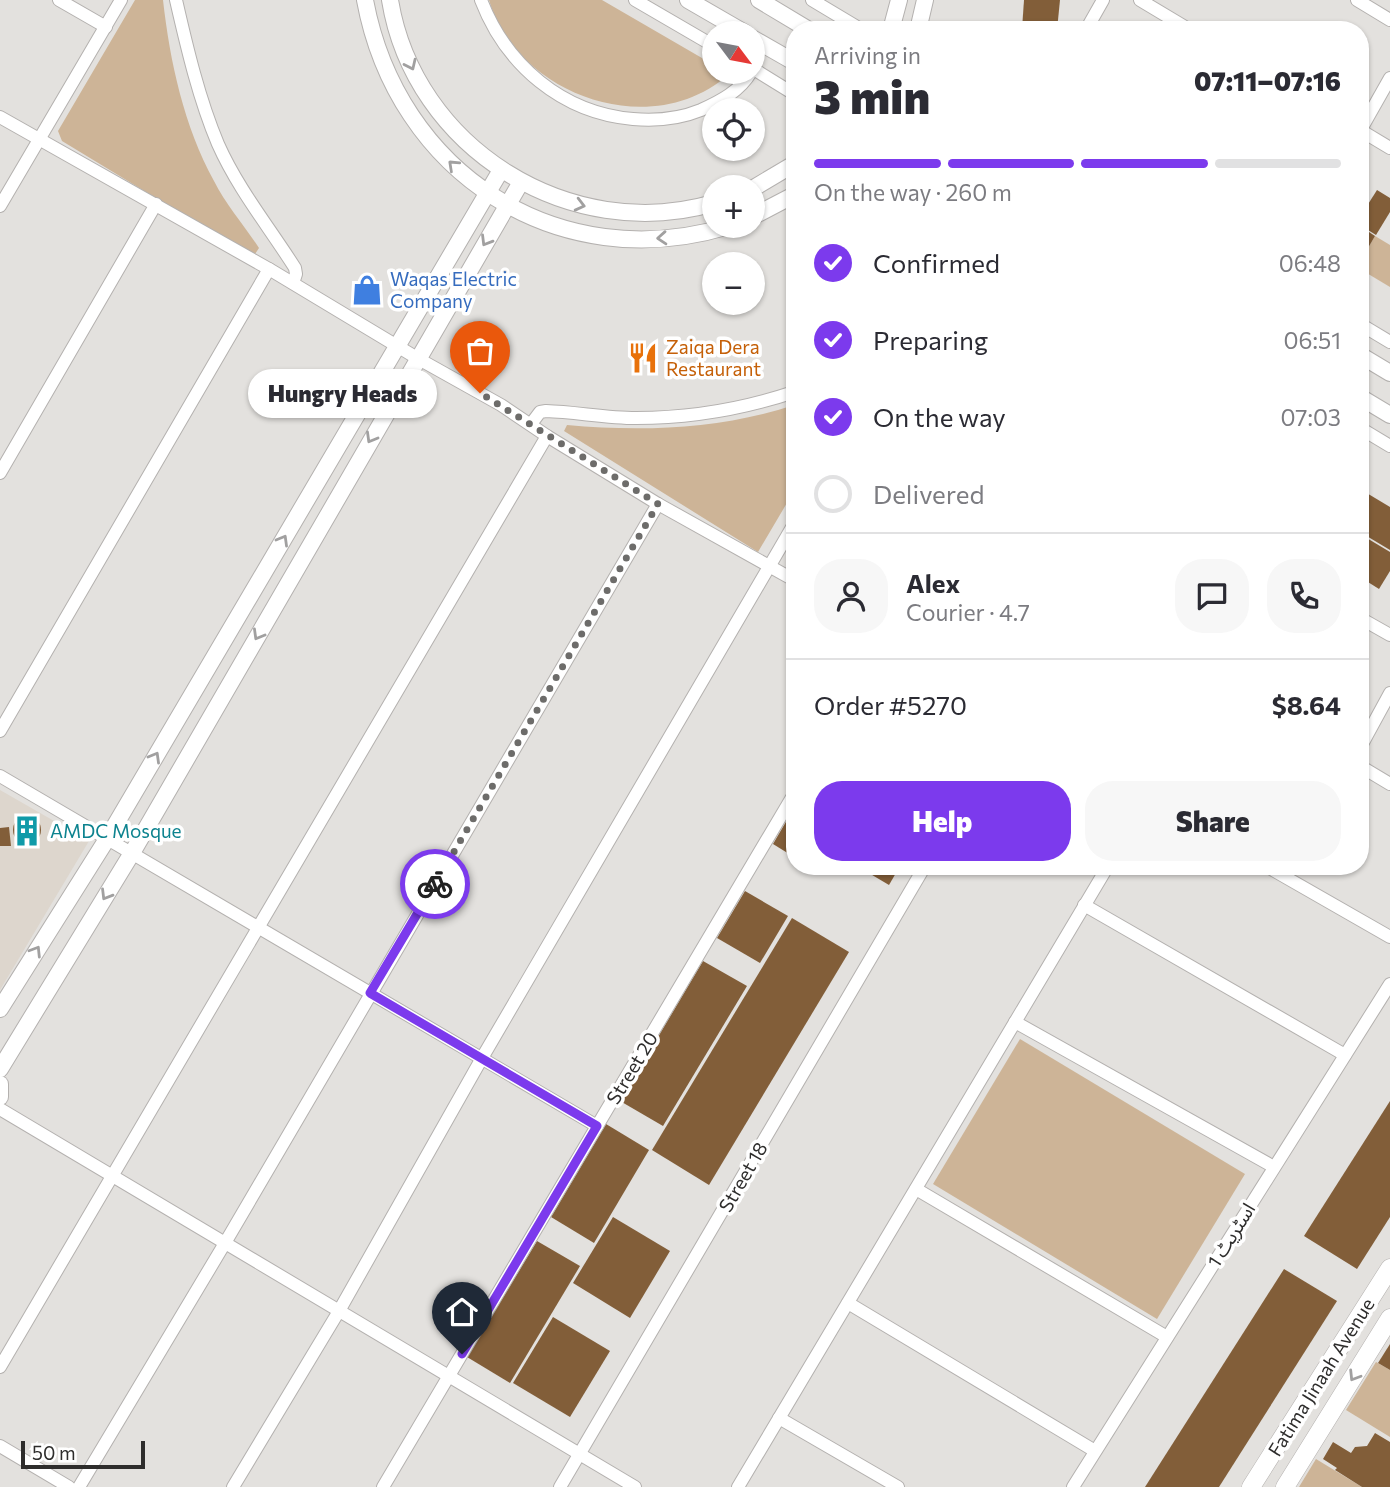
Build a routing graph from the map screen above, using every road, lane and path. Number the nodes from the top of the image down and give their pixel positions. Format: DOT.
graph roads {
  1 [pos="59,0"];
  2 [pos="121,0"];
  3 [pos="176,0"];
  4 [pos="365,0"];
  5 [pos="390,0"];
  6 [pos="481,0"];
  7 [pos="635,0"];
  8 [pos="688,0"];
  9 [pos="759,0"];
  10 [pos="812,0"];
  11 [pos="899,0"];
  12 [pos="925,0"];
  13 [pos="1103,0"];
  14 [pos="1140,0"];
  15 [pos="1357,0"];
  16 [pos="1390,20"];
  17 [pos="724,21"];
  18 [pos="794,21"];
  19 [pos="847,21"];
  20 [pos="893,21"];
  21 [pos="920,21"];
  22 [pos="1091,21"];
  23 [pos="1175,21"];
  24 [pos="106,27"];
  25 [pos="702,39"];
  26 [pos="765,45"];
  27 [pos="786,57"];
  28 [pos="765,77"];
  29 [pos="1390,78"];
  30 [pos="743,84"];
  31 [pos="786,89"];
  32 [pos="1369,114"];
  33 [pos="0,117"];
  34 [pos="1369,135"];
  35 [pos="38,139"];
  36 [pos="1390,148"];
  37 [pos="786,169"];
  38 [pos="501,170"];
  39 [pos="765,181"];
  40 [pos="521,183"];
  41 [pos="488,193"];
  42 [pos="786,199"];
  43 [pos="156,204"];
  44 [pos="508,205"];
  45 [pos="0,206"];
  46 [pos="702,206"];
  47 [pos="765,210"];
  48 [pos="702,232"];
  49 [pos="268,269"];
  50 [pos="293,283"];
  51 [pos="1369,329"];
  52 [pos="1390,342"];
  53 [pos="397,346"];
  54 [pos="417,358"];
  55 [pos="1369,360"];
  56 [pos="1390,373"];
  57 [pos="786,394"];
  58 [pos="1369,402"];
  59 [pos="1390,415"];
  60 [pos="531,424"];
  61 [pos="1369,433"];
  62 [pos="547,436"];
  63 [pos="1390,446"];
  64 [pos="0,473"];
  65 [pos="658,504"];
  66 [pos="786,537"];
  67 [pos="769,565"];
  68 [pos="786,575"];
  69 [pos="1369,623"];
  70 [pos="1390,635"];
  71 [pos="1390,693"];
  72 [pos="0,731"];
  73 [pos="1369,732"];
  74 [pos="1369,771"];
  75 [pos="0,776"];
  76 [pos="1390,784"];
  77 [pos="786,807"];
  78 [pos="107,839"];
  79 [pos="132,853"];
  80 [pos="920,875"];
  81 [pos="1102,875"];
  82 [pos="1282,875"];
  83 [pos="1084,905"];
  84 [pos="257,927"];
  85 [pos="1390,937"];
  86 [pos="1390,984"];
  87 [pos="370,993"];
  88 [pos="0,1009"];
  89 [pos="1015,1022"];
  90 [pos="1345,1055"];
  91 [pos="482,1058"];
  92 [pos="0,1069"];
  93 [pos="0,1084"];
  94 [pos="0,1097"];
  95 [pos="0,1109"];
  96 [pos="597,1126"];
  97 [pos="1274,1167"];
  98 [pos="112,1175"];
  99 [pos="916,1189"];
  100 [pos="225,1243"];
  101 [pos="1390,1268"];
  102 [pos="848,1303"];
  103 [pos="339,1311"];
  104 [pos="1390,1318"];
  105 [pos="1167,1337"];
  106 [pos="0,1367"];
  107 [pos="449,1376"];
  108 [pos="779,1418"];
  109 [pos="0,1446"];
  110 [pos="1095,1451"];
  111 [pos="579,1455"];
  112 [pos="69,1487"];
  113 [pos="79,1487"];
  114 [pos="233,1487"];
  115 [pos="383,1487"];
  116 [pos="560,1487"];
  117 [pos="635,1487"];
  118 [pos="738,1487"];
  119 [pos="898,1487"];
  120 [pos="1073,1487"];
  121 [pos="1251,1487"];
  122 [pos="1285,1487"];
  1 -- 24 [label="street"];
  2 -- 24 [label="street"];
  3 -- 50 [label="street"];
  41 -- 4 [label="street, one-way"];
  5 -- 38 [label="street, one-way"];
  6 -- 30 [label="street"];
  7 -- 25 [label="street"];
  8 -- 17 [label="street"];
  9 -- 18 [label="street"];
  10 -- 19 [label="street"];
  11 -- 20 [label="street"];
  12 -- 21 [label="street"];
  13 -- 22 [label="street"];
  14 -- 23 [label="street"];
  15 -- 16 [label="street"];
  24 -- 35 [label="street"];
  26 -- 27 [label="street"];
  28 -- 31 [label="street"];
  29 -- 32 [label="street"];
  33 -- 35 [label="street"];
  34 -- 36 [label="street"];
  35 -- 43 [label="street"];
  35 -- 45 [label="street"];
  37 -- 39 [label="street"];
  38 -- 40 [label="street"];
  38 -- 41 [label="street"];
  40 -- 44 [label="street"];
  40 -- 46 [label="street, one-way"];
  41 -- 44 [label="street"];
  41 -- 53 [label="street"];
  42 -- 47 [label="street"];
  43 -- 49 [label="street"];
  43 -- 64 [label="street"];
  48 -- 44 [label="street, one-way"];
  44 -- 54 [label="street, one-way"];
  49 -- 50 [label="street"];
  49 -- 72 [label="street"];
  50 -- 53 [label="street"];
  51 -- 52 [label="street"];
  53 -- 54 [label="street"];
  78 -- 53 [label="street, one-way"];
  54 -- 60 [label="street"];
  54 -- 79 [label="street, one-way"];
  55 -- 56 [label="street"];
  57 -- 60 [label="street"];
  58 -- 59 [label="street"];
  60 -- 62 [label="street"];
  61 -- 63 [label="street"];
  62 -- 65 [label="street"];
  62 -- 84 [label="street"];
  65 -- 67 [label="street"];
  65 -- 87 [label="street"];
  66 -- 67 [label="street"];
  67 -- 68 [label="street"];
  67 -- 91 [label="street"];
  69 -- 70 [label="street"];
  71 -- 73 [label="street"];
  74 -- 76 [label="street"];
  75 -- 78 [label="street"];
  77 -- 96 [label="street, Street 20"];
  78 -- 79 [label="street"];
  88 -- 78 [label="street, one-way"];
  79 -- 84 [label="street"];
  79 -- 92 [label="street, one-way"];
  80 -- 111 [label="street, Street 18"];
  81 -- 83 [label="street"];
  82 -- 85 [label="street"];
  83 -- 89 [label="street"];
  83 -- 90 [label="street"];
  84 -- 87 [label="street"];
  84 -- 98 [label="street"];
  86 -- 90 [label="street, اسٹریٹ 1"];
  87 -- 91 [label="street"];
  87 -- 100 [label="street"];
  89 -- 97 [label="street"];
  89 -- 99 [label="street"];
  90 -- 97 [label="street, اسٹریٹ 1"];
  91 -- 96 [label="street"];
  91 -- 103 [label="street"];
  93 -- 94 [label="street"];
  95 -- 98 [label="street"];
  96 -- 107 [label="street, Street 20"];
  97 -- 105 [label="street, اسٹریٹ 1"];
  98 -- 100 [label="street"];
  98 -- 106 [label="street"];
  99 -- 102 [label="street"];
  99 -- 105 [label="street"];
  100 -- 103 [label="street"];
  100 -- 113 [label="street"];
  101 -- 121 [label="main road, Fatima Jinaah Avenue"];
  102 -- 108 [label="street"];
  102 -- 110 [label="street"];
  103 -- 107 [label="street"];
  103 -- 114 [label="street"];
  104 -- 122 [label="main road, Fatima Jinaah Avenue, one-way"];
  105 -- 110 [label="street, اسٹریٹ 1"];
  107 -- 111 [label="street"];
  107 -- 115 [label="street, Street 20"];
  108 -- 118 [label="street"];
  108 -- 119 [label="street"];
  109 -- 112 [label="street"];
  110 -- 120 [label="street, اسٹریٹ 1"];
  111 -- 116 [label="street, Street 18"];
  111 -- 117 [label="street"];
}
